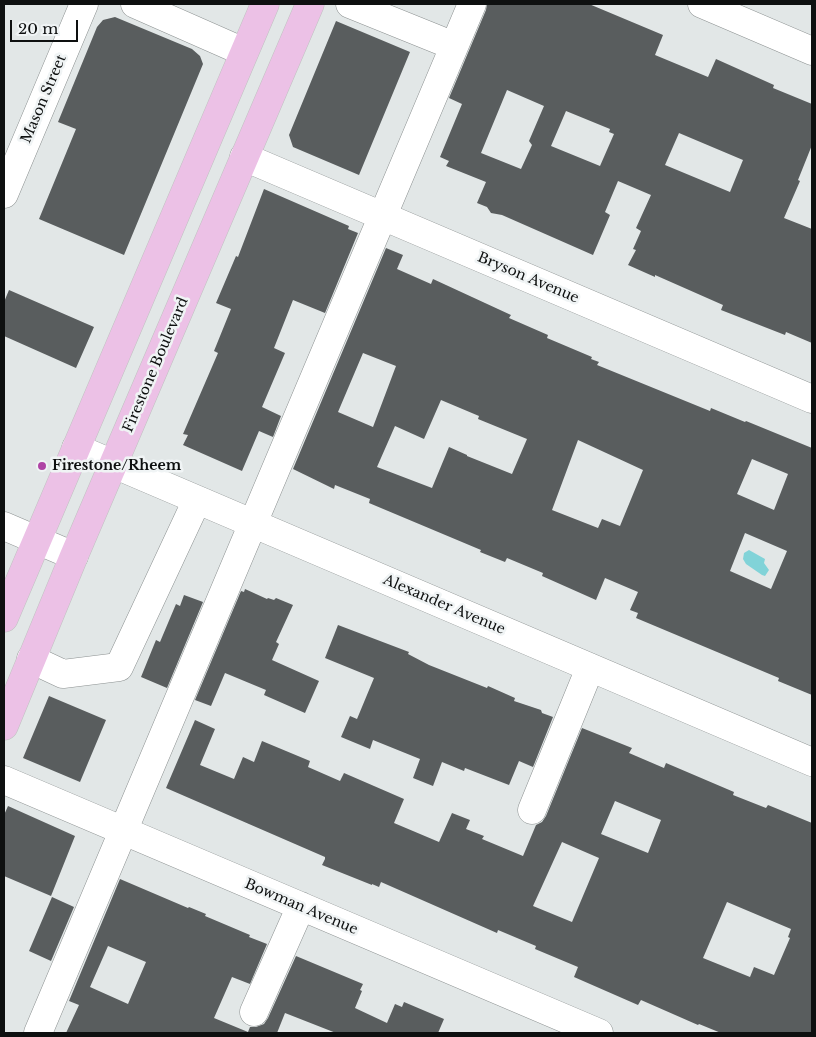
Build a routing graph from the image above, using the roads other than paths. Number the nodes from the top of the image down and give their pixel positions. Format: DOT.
graph roads {
  1 [pos="84,4"];
  2 [pos="135,4"];
  3 [pos="265,4"];
  4 [pos="310,4"];
  5 [pos="350,4"];
  6 [pos="472,4"];
  7 [pos="702,4"];
  8 [pos="454,46"];
  9 [pos="812,51"];
  10 [pos="244,52"];
  11 [pos="11,156"];
  12 [pos="244,157"];
  13 [pos="4,194"];
  14 [pos="383,216"];
  15 [pos="812,399"];
  16 [pos="76,448"];
  17 [pos="114,465"];
  18 [pos="197,500"];
  19 [pos="253,524"];
  20 [pos="4,526"];
  21 [pos="36,541"];
  22 [pos="74,556"];
  23 [pos="4,618"];
  24 [pos="31,660"];
  25 [pos="590,668"];
  26 [pos="4,726"];
  27 [pos="812,762"];
  28 [pos="4,780"];
  29 [pos="532,810"];
  30 [pos="123,831"];
  31 [pos="300,906"];
  32 [pos="254,1012"];
  33 [pos="38,1033"];
  34 [pos="599,1033"];
  1 -- 11 [label="street, Mason Street"];
  2 -- 10 [label="street"];
  3 -- 10 [label="main road"];
  4 -- 12 [label="main road, Firestone Boulevard"];
  5 -- 8 [label="street"];
  6 -- 8 [label="street"];
  7 -- 9 [label="street"];
  8 -- 14 [label="street"];
  10 -- 16 [label="main road"];
  11 -- 13 [label="street, Mason Street"];
  12 -- 14 [label="street, Bryson Avenue"];
  12 -- 17 [label="main road, Firestone Boulevard"];
  14 -- 15 [label="street, Bryson Avenue"];
  14 -- 19 [label="street"];
  16 -- 17 [label="street, Alexander Avenue"];
  16 -- 21 [label="main road"];
  17 -- 18 [label="street, Alexander Avenue"];
  17 -- 22 [label="main road, Firestone Boulevard"];
  18 -- 19 [label="street, Alexander Avenue"];
  18 -- 24 [label="street"];
  19 -- 25 [label="street, Alexander Avenue"];
  19 -- 30 [label="street"];
  20 -- 21 [label="street"];
  21 -- 22 [label="street"];
  21 -- 23 [label="main road"];
  22 -- 24 [label="main road, Firestone Boulevard"];
  24 -- 26 [label="main road, Firestone Boulevard"];
  25 -- 27 [label="street, Alexander Avenue"];
  25 -- 29 [label="street"];
  28 -- 30 [label="street, Bowman Avenue"];
  30 -- 31 [label="street, Bowman Avenue"];
  30 -- 33 [label="street"];
  31 -- 32 [label="street"];
  31 -- 34 [label="street, Bowman Avenue"];
}
